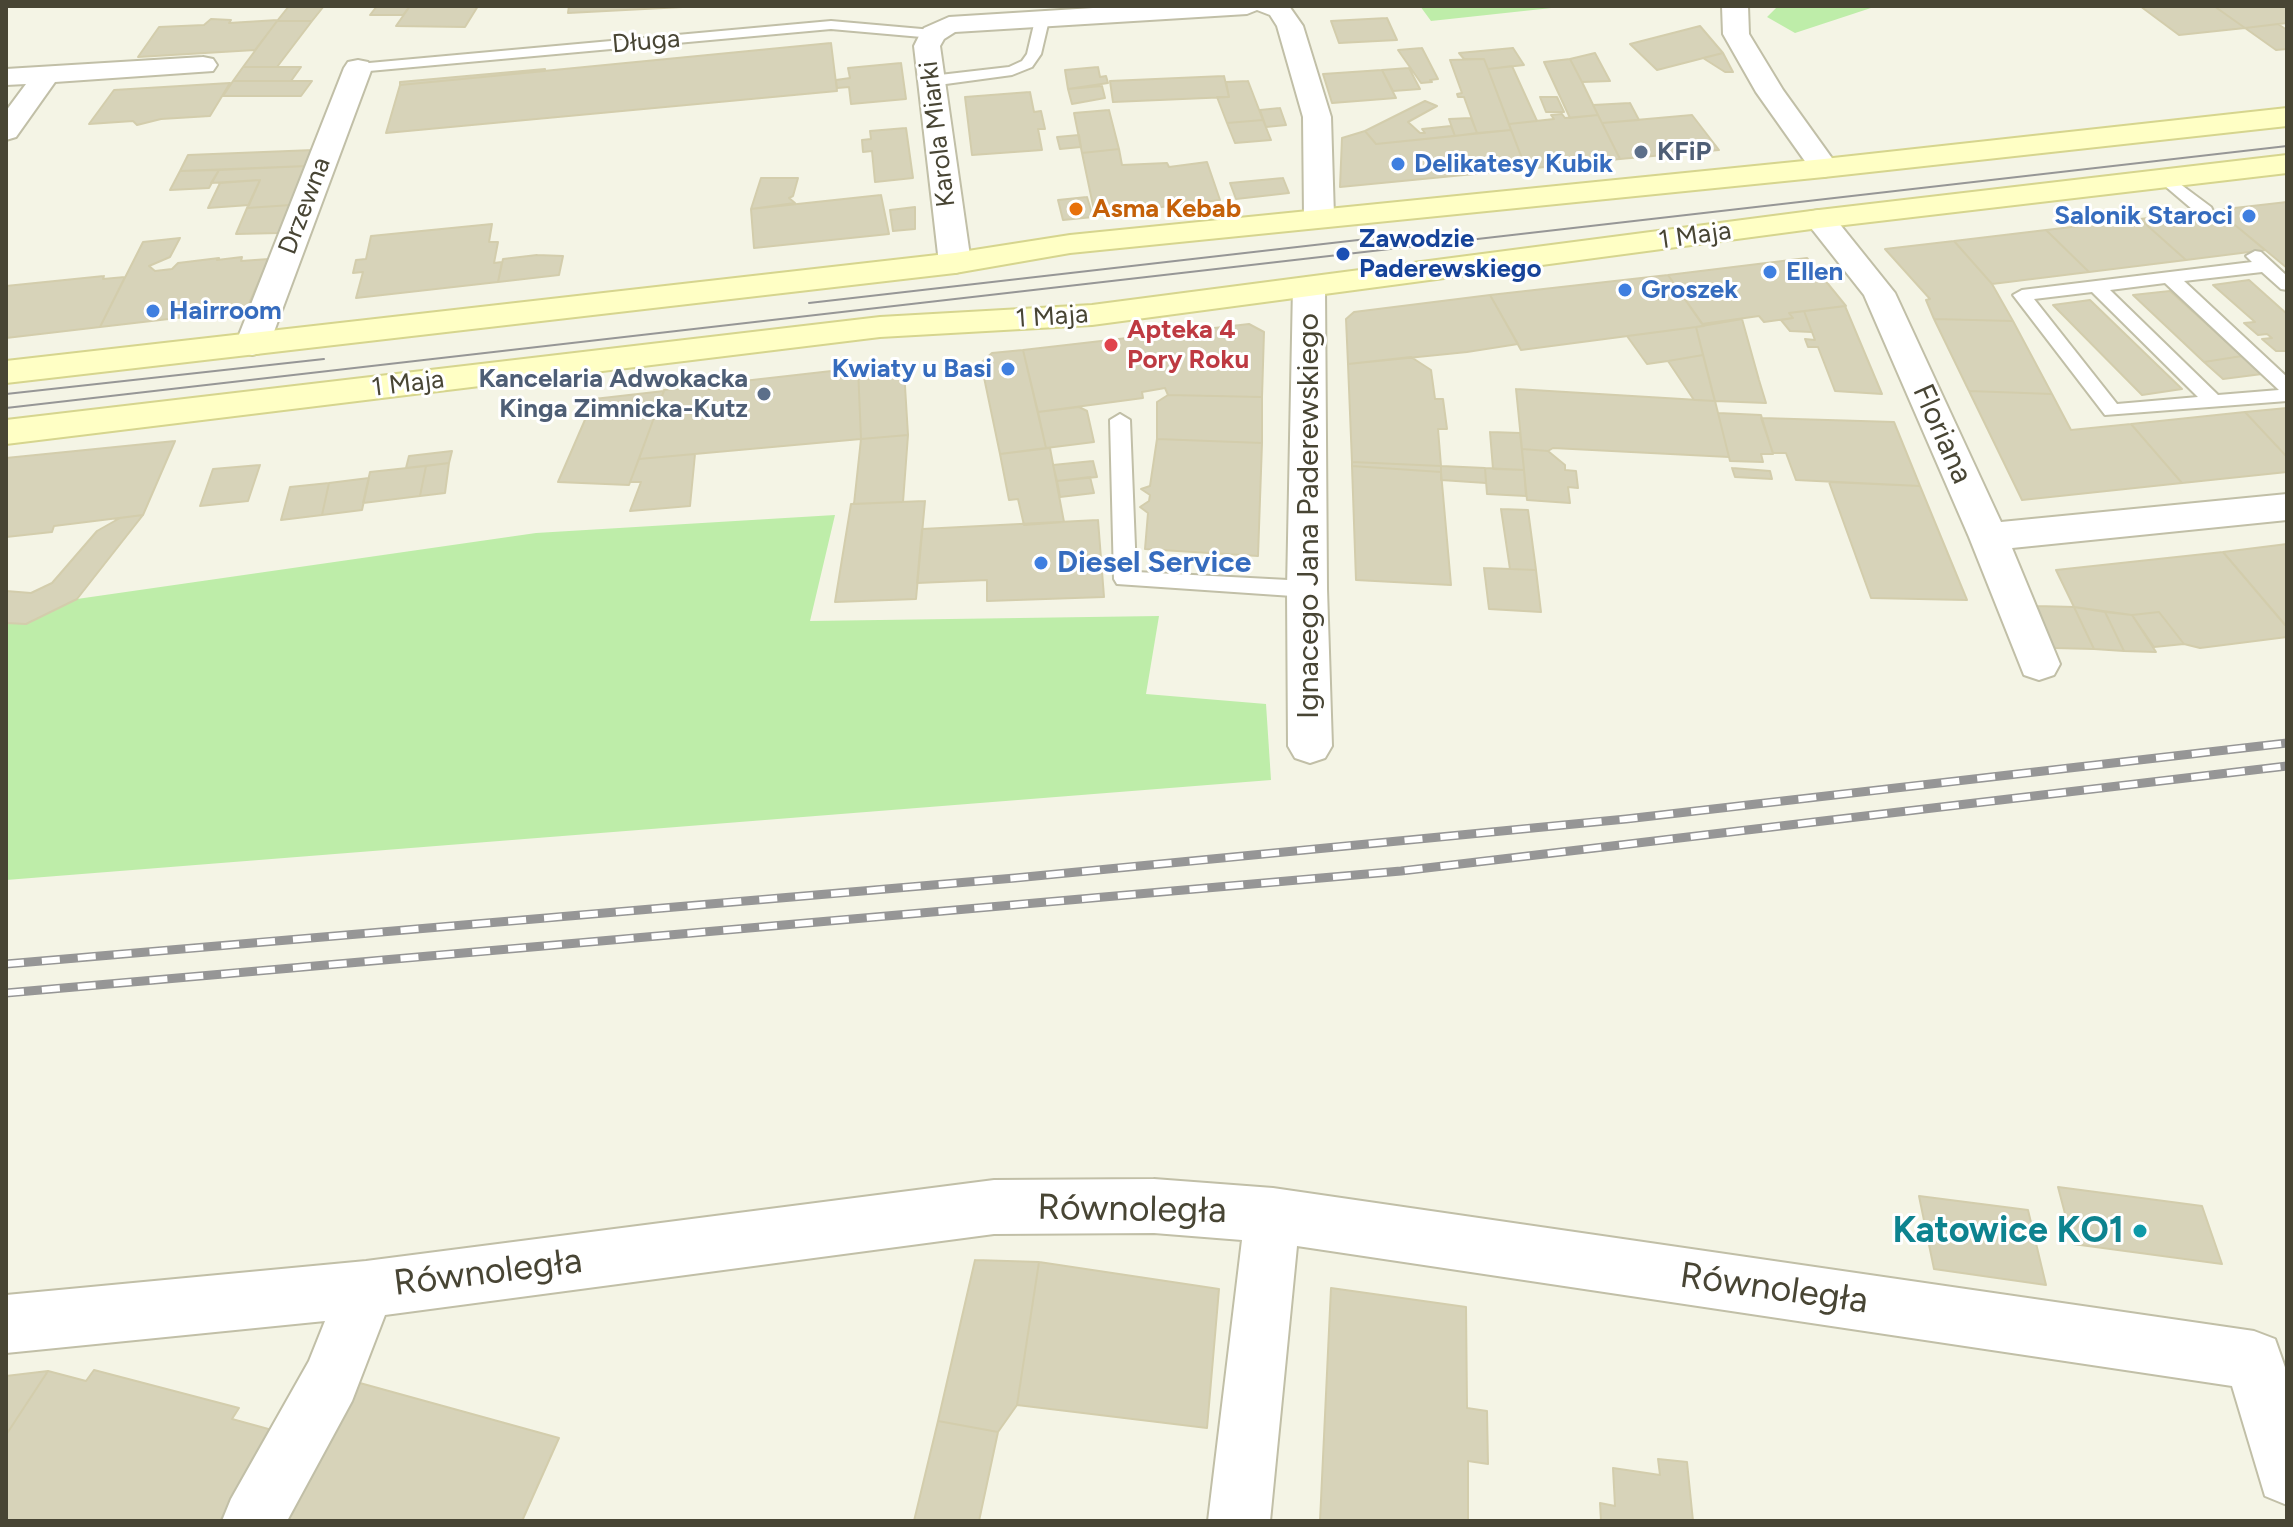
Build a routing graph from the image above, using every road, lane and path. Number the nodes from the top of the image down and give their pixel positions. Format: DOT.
graph roads {
  1 [pos="1247,6"];
  2 [pos="1267,6"];
  3 [pos="1735,6"];
  4 [pos="1042,20"];
  5 [pos="933,34"];
  6 [pos="203,65"];
  7 [pos="358,68"];
  8 [pos="47,74"];
  9 [pos="6,77"];
  10 [pos="931,81"];
  11 [pos="2287,117"];
  12 [pos="6,131"];
  13 [pos="2287,164"];
  14 [pos="1824,168"];
  15 [pos="2164,177"];
  16 [pos="2205,211"];
  17 [pos="1319,217"];
  18 [pos="1819,219"];
  19 [pos="2250,252"];
  20 [pos="955,263"];
  21 [pos="2266,266"];
  22 [pos="2170,278"];
  23 [pos="2287,285"];
  24 [pos="2096,286"];
  25 [pos="1309,287"];
  26 [pos="252,345"];
  27 [pos="6,372"];
  28 [pos="2287,387"];
  29 [pos="2287,395"];
  30 [pos="2214,402"];
  31 [pos="1120,420"];
  32 [pos="6,432"];
  33 [pos="2287,507"];
  34 [pos="1988,537"];
  35 [pos="1307,589"];
  36 [pos="2039,664"];
  37 [pos="1310,746"];
  38 [pos="1273,1215"];
  39 [pos="366,1289"];
  40 [pos="6,1324"];
  41 [pos="2287,1474"];
  42 [pos="253,1521"];
  43 [pos="1239,1521"];
  1 -- 4 [label="street, Karola Miarki"];
  2 -- 17 [label="street"];
  3 -- 14 [label="street"];
  4 -- 5 [label="street, Karola Miarki"];
  4 -- 10 [label="lane"];
  5 -- 7 [label="lane, Długa"];
  5 -- 10 [label="street, Karola Miarki"];
  6 -- 8 [label="street"];
  7 -- 26 [label="street, Drzewna"];
  8 -- 9 [label="street"];
  8 -- 12 [label="street"];
  10 -- 20 [label="street, Karola Miarki"];
  11 -- 14 [label="street, 1 Maja"];
  13 -- 15 [label="street, 1 Maja"];
  14 -- 17 [label="street, 1 Maja"];
  15 -- 16 [label="lane"];
  15 -- 18 [label="street, 1 Maja"];
  17 -- 20 [label="street, 1 Maja"];
  18 -- 25 [label="street, 1 Maja"];
  18 -- 34 [label="street, Floriana"];
  19 -- 21 [label="lane"];
  20 -- 26 [label="street, 1 Maja"];
  21 -- 22 [label="lane"];
  21 -- 23 [label="lane"];
  22 -- 24 [label="lane"];
  22 -- 28 [label="lane"];
  24 -- 30 [label="lane"];
  24 -- 30 [label="lane"];
  25 -- 32 [label="street, 1 Maja"];
  25 -- 35 [label="street, Ignacego Jana Paderewskiego"];
  26 -- 27 [label="street, 1 Maja"];
  29 -- 30 [label="lane"];
  31 -- 35 [label="lane"];
  33 -- 34 [label="street"];
  34 -- 36 [label="street, Floriana"];
  35 -- 37 [label="street, Ignacego Jana Paderewskiego"];
  38 -- 39 [label="street, Równoległa"];
  38 -- 41 [label="street, Równoległa"];
  38 -- 43 [label="street"];
  39 -- 40 [label="street, Równoległa"];
  39 -- 42 [label="street"];
}
